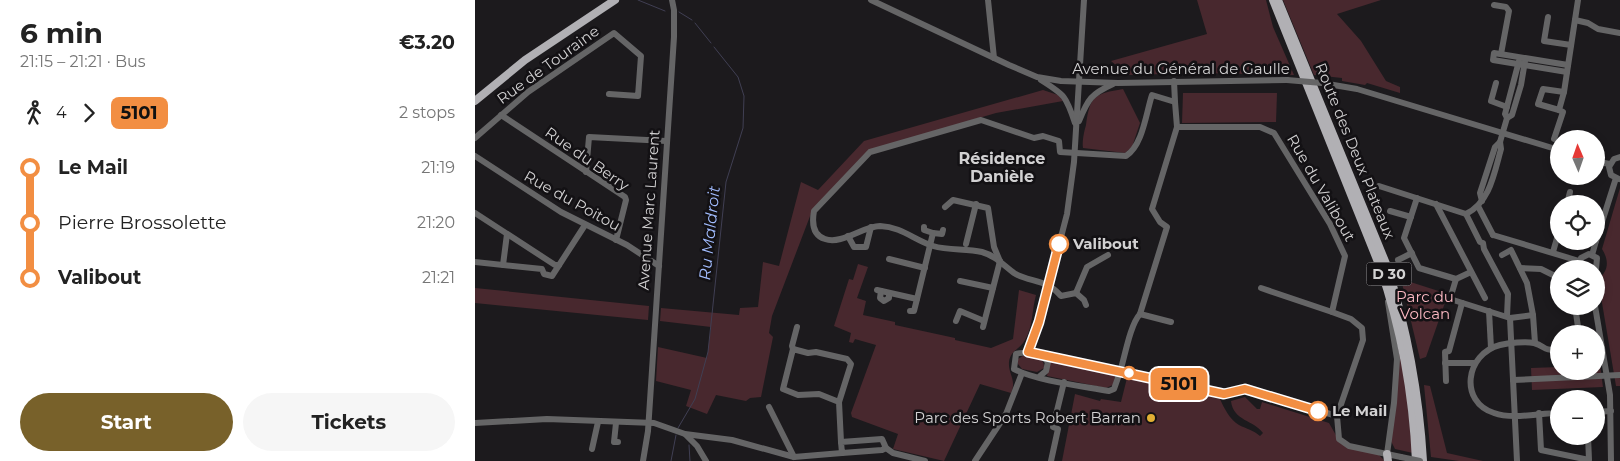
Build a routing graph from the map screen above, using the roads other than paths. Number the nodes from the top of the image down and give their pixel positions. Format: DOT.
graph roads {
  1 [pos="615,0"];
  2 [pos="672,0"];
  3 [pos="871,0"];
  4 [pos="988,0"];
  5 [pos="1084,0"];
  6 [pos="1578,0"];
  7 [pos="1274,1"];
  8 [pos="1494,5"];
  9 [pos="1548,17"];
  10 [pos="1575,20"];
  11 [pos="1620,32"];
  12 [pos="1571,45"];
  13 [pos="993,58"];
  14 [pos="1522,61"];
  15 [pos="1567,68"];
  16 [pos="1037,77"];
  17 [pos="1174,81"];
  18 [pos="1079,82"];
  19 [pos="1115,83"];
  20 [pos="1496,83"];
  21 [pos="1564,92"];
  22 [pos="609,94"];
  23 [pos="475,101"];
  24 [pos="1175,102"];
  25 [pos="1507,107"];
  26 [pos="1559,110"];
  27 [pos="501,115"];
  28 [pos="1507,118"];
  29 [pos="1076,126"];
  30 [pos="1177,127"];
  31 [pos="1557,130"];
  32 [pos="1503,133"];
  33 [pos="475,138"];
  34 [pos="666,141"];
  35 [pos="1550,147"];
  36 [pos="1075,152"];
  37 [pos="475,156"];
  38 [pos="1620,157"];
  39 [pos="1605,163"];
  40 [pos="1609,164"];
  41 [pos="586,172"];
  42 [pos="1618,178"];
  43 [pos="1379,186"];
  44 [pos="1570,192"];
  45 [pos="1569,195"];
  46 [pos="1417,198"];
  47 [pos="976,204"];
  48 [pos="1437,204"];
  49 [pos="1480,204"];
  50 [pos="945,207"];
  51 [pos="1390,211"];
  52 [pos="475,213"];
  53 [pos="1466,214"];
  54 [pos="1605,215"];
  55 [pos="1411,216"];
  56 [pos="585,225"];
  57 [pos="871,226"];
  58 [pos="924,227"];
  59 [pos="943,230"];
  60 [pos="933,233"];
  61 [pos="507,234"];
  62 [pos="1493,235"];
  63 [pos="848,236"];
  64 [pos="616,240"];
  65 [pos="1483,242"];
  66 [pos="966,244"];
  67 [pos="931,245"];
  68 [pos="994,247"];
  69 [pos="1593,250"];
  70 [pos="1553,252"];
  71 [pos="1412,253"];
  72 [pos="989,255"];
  73 [pos="1108,255"];
  74 [pos="1502,255"];
  75 [pos="1592,255"];
  76 [pos="889,260"];
  77 [pos="999,260"];
  78 [pos="1398,260"];
  79 [pos="1579,260"];
  80 [pos="1597,260"];
  81 [pos="548,261"];
  82 [pos="475,262"];
  83 [pos="503,265"];
  84 [pos="559,265"];
  85 [pos="659,266"];
  86 [pos="925,268"];
  87 [pos="1520,268"];
  88 [pos="542,269"];
  89 [pos="1471,272"];
  90 [pos="1550,274"];
  91 [pos="1455,279"];
  92 [pos="960,281"];
  93 [pos="1049,286"];
  94 [pos="993,288"];
  95 [pos="1261,288"];
  96 [pos="879,290"];
  97 [pos="1389,291"];
  98 [pos="1076,293"];
  99 [pos="1485,298"];
  100 [pos="917,299"];
  101 [pos="1462,303"];
  102 [pos="1085,306"];
  103 [pos="909,311"];
  104 [pos="1489,311"];
  105 [pos="1332,312"];
  106 [pos="1140,314"];
  107 [pos="1533,315"];
  108 [pos="1509,317"];
  109 [pos="956,321"];
  110 [pos="1171,322"];
  111 [pos="797,327"];
  112 [pos="1535,343"];
  113 [pos="1509,344"];
  114 [pos="1491,348"];
  115 [pos="793,349"];
  116 [pos="1550,351"];
  117 [pos="1028,352"];
  118 [pos="1041,356"];
  119 [pos="1445,363"];
  120 [pos="1475,363"];
  121 [pos="1605,368"];
  122 [pos="1120,372"];
  123 [pos="1022,373"];
  124 [pos="1607,375"];
  125 [pos="1620,375"];
  126 [pos="1040,376"];
  127 [pos="1513,380"];
  128 [pos="1446,381"];
  129 [pos="1064,382"];
  130 [pos="839,402"];
  131 [pos="769,408"];
  132 [pos="1605,411"];
  133 [pos="1611,411"];
  134 [pos="1539,413"];
  135 [pos="1550,413"];
  136 [pos="1512,415"];
  137 [pos="1337,416"];
  138 [pos="598,422"];
  139 [pos="616,422"];
  140 [pos="475,423"];
  141 [pos="648,423"];
  142 [pos="685,434"];
  143 [pos="613,442"];
  144 [pos="841,442"];
  145 [pos="1588,445"];
  146 [pos="886,448"];
  147 [pos="592,449"];
  148 [pos="842,453"];
  149 [pos="1387,457"];
  150 [pos="794,459"];
  151 [pos="643,461"];
  152 [pos="706,461"];
  153 [pos="925,461"];
  154 [pos="975,461"];
  155 [pos="1051,461"];
  156 [pos="1417,461"];
  157 [pos="1422,461"];
  158 [pos="1517,461"];
  159 [pos="1611,461"];
  1 -- 23 [label="main road"];
  2 -- 34 [label="street, Avenue Marc Laurent"];
  3 -- 13 [label="street, Avenue du Général de Gaulle"];
  4 -- 13 [label="street"];
  5 -- 18 [label="street"];
  6 -- 10 [label="street"];
  7 -- 97 [label="main road, Route des Deux Plateaux / D 30"];
  7 -- 157 [label="main road, Route des Deux Plateaux / D 30"];
  8 -- 14 [label="street"];
  9 -- 12 [label="street"];
  10 -- 11 [label="street"];
  10 -- 12 [label="street"];
  12 -- 15 [label="street"];
  13 -- 16 [label="street, Avenue du Général de Gaulle"];
  14 -- 15 [label="street"];
  14 -- 25 [label="street"];
  14 -- 28 [label="street"];
  15 -- 21 [label="street"];
  16 -- 18 [label="street, Avenue du Général de Gaulle"];
  16 -- 29 [label="street"];
  17 -- 19 [label="street, Avenue du Général de Gaulle"];
  17 -- 24 [label="street"];
  17 -- 32 [label="street, Avenue du Général de Gaulle, bridge"];
  18 -- 19 [label="street, Avenue du Général de Gaulle"];
  18 -- 29 [label="street"];
  19 -- 29 [label="street"];
  20 -- 25 [label="street"];
  21 -- 26 [label="street"];
  21 -- 26 [label="street"];
  22 -- 27 [label="street, Rue de Touraine"];
  24 -- 30 [label="street"];
  24 -- 36 [label="street"];
  25 -- 28 [label="street"];
  26 -- 31 [label="street"];
  27 -- 33 [label="street, Rue de Touraine"];
  27 -- 41 [label="street, Rue du Berry"];
  28 -- 32 [label="street"];
  29 -- 36 [label="street"];
  30 -- 105 [label="street, Rue du Valibout"];
  30 -- 106 [label="street"];
  32 -- 35 [label="street, Avenue du Général de Gaulle"];
  32 -- 49 [label="street"];
  34 -- 41 [label="street"];
  34 -- 85 [label="street, Avenue Marc Laurent"];
  36 -- 63 [label="street"];
  36 -- 93 [label="street"];
  37 -- 56 [label="street, Rue du Poitou"];
  38 -- 40 [label="street"];
  39 -- 40 [label="street"];
  40 -- 42 [label="street"];
  41 -- 64 [label="street, Rue du Berry"];
  42 -- 54 [label="street"];
  43 -- 46 [label="street"];
  44 -- 45 [label="street"];
  46 -- 48 [label="street"];
  46 -- 55 [label="street"];
  47 -- 50 [label="street"];
  47 -- 66 [label="street"];
  47 -- 68 [label="street"];
  48 -- 53 [label="street"];
  48 -- 89 [label="street"];
  49 -- 53 [label="street"];
  49 -- 62 [label="street"];
  51 -- 55 [label="street"];
  52 -- 61 [label="street"];
  53 -- 65 [label="street"];
  55 -- 71 [label="street"];
  56 -- 64 [label="street, Rue du Poitou"];
  56 -- 84 [label="street"];
  57 -- 63 [label="street"];
  57 -- 63 [label="street"];
  57 -- 67 [label="street"];
  58 -- 60 [label="street"];
  59 -- 60 [label="street"];
  60 -- 67 [label="street"];
  61 -- 81 [label="street"];
  61 -- 83 [label="street"];
  62 -- 65 [label="street"];
  62 -- 70 [label="street"];
  64 -- 85 [label="street, Rue du Poitou"];
  65 -- 108 [label="street"];
  67 -- 72 [label="street"];
  67 -- 86 [label="street"];
  68 -- 72 [label="street"];
  68 -- 77 [label="street"];
  69 -- 75 [label="street"];
  70 -- 79 [label="street"];
  71 -- 78 [label="street"];
  71 -- 91 [label="street"];
  72 -- 77 [label="street"];
  73 -- 98 [label="street"];
  74 -- 87 [label="street"];
  75 -- 79 [label="street"];
  75 -- 80 [label="street"];
  76 -- 86 [label="street"];
  77 -- 93 [label="street"];
  77 -- 94 [label="street"];
  81 -- 84 [label="street"];
  81 -- 88 [label="street"];
  82 -- 83 [label="street"];
  83 -- 88 [label="street"];
  84 -- 88 [label="street"];
  85 -- 141 [label="street, Avenue Marc Laurent"];
  86 -- 100 [label="street"];
  87 -- 90 [label="street"];
  87 -- 107 [label="street"];
  89 -- 91 [label="street"];
  89 -- 99 [label="street"];
  91 -- 101 [label="street"];
  92 -- 94 [label="street"];
  93 -- 98 [label="street"];
  93 -- 117 [label="street"];
  94 -- 109 [label="street"];
  95 -- 105 [label="street"];
  96 -- 100 [label="street"];
  97 -- 149 [label="street, Route des Deux Plateaux / D 30"];
  97 -- 156 [label="main road, Route des Deux Plateaux / D 30"];
  98 -- 102 [label="street"];
  100 -- 103 [label="street"];
  101 -- 104 [label="street"];
  101 -- 119 [label="street"];
  104 -- 108 [label="street"];
  104 -- 114 [label="street"];
  105 -- 137 [label="street"];
  106 -- 110 [label="street"];
  106 -- 122 [label="street"];
  107 -- 108 [label="street"];
  107 -- 112 [label="street"];
  108 -- 113 [label="street"];
  111 -- 115 [label="street"];
  112 -- 113 [label="street"];
  112 -- 116 [label="street"];
  113 -- 114 [label="street"];
  113 -- 127 [label="street"];
  114 -- 120 [label="street"];
  115 -- 130 [label="street"];
  115 -- 130 [label="street"];
  117 -- 118 [label="street"];
  117 -- 123 [label="street"];
  118 -- 122 [label="street"];
  118 -- 126 [label="street"];
  119 -- 120 [label="street"];
  119 -- 128 [label="street"];
  120 -- 136 [label="street"];
  121 -- 124 [label="street"];
  122 -- 129 [label="street"];
  122 -- 137 [label="street"];
  123 -- 126 [label="street"];
  123 -- 154 [label="street"];
  124 -- 125 [label="street"];
  124 -- 127 [label="street"];
  124 -- 133 [label="street"];
  126 -- 129 [label="street"];
  127 -- 136 [label="street"];
  129 -- 155 [label="street"];
  130 -- 144 [label="street"];
  131 -- 150 [label="street"];
  132 -- 133 [label="street"];
  133 -- 159 [label="street"];
  134 -- 135 [label="street"];
  134 -- 136 [label="street"];
  134 -- 145 [label="street"];
  136 -- 158 [label="street"];
  137 -- 149 [label="street"];
  138 -- 139 [label="street"];
  138 -- 140 [label="street"];
  138 -- 147 [label="street"];
  139 -- 141 [label="street"];
  139 -- 143 [label="street"];
  141 -- 142 [label="street"];
  141 -- 151 [label="street, Avenue Marc Laurent"];
  142 -- 150 [label="street"];
  142 -- 152 [label="street"];
  144 -- 146 [label="street"];
  144 -- 148 [label="street"];
  146 -- 148 [label="street"];
  146 -- 153 [label="street"];
  148 -- 150 [label="street"];
  149 -- 157 [label="street, bridge"];
}
